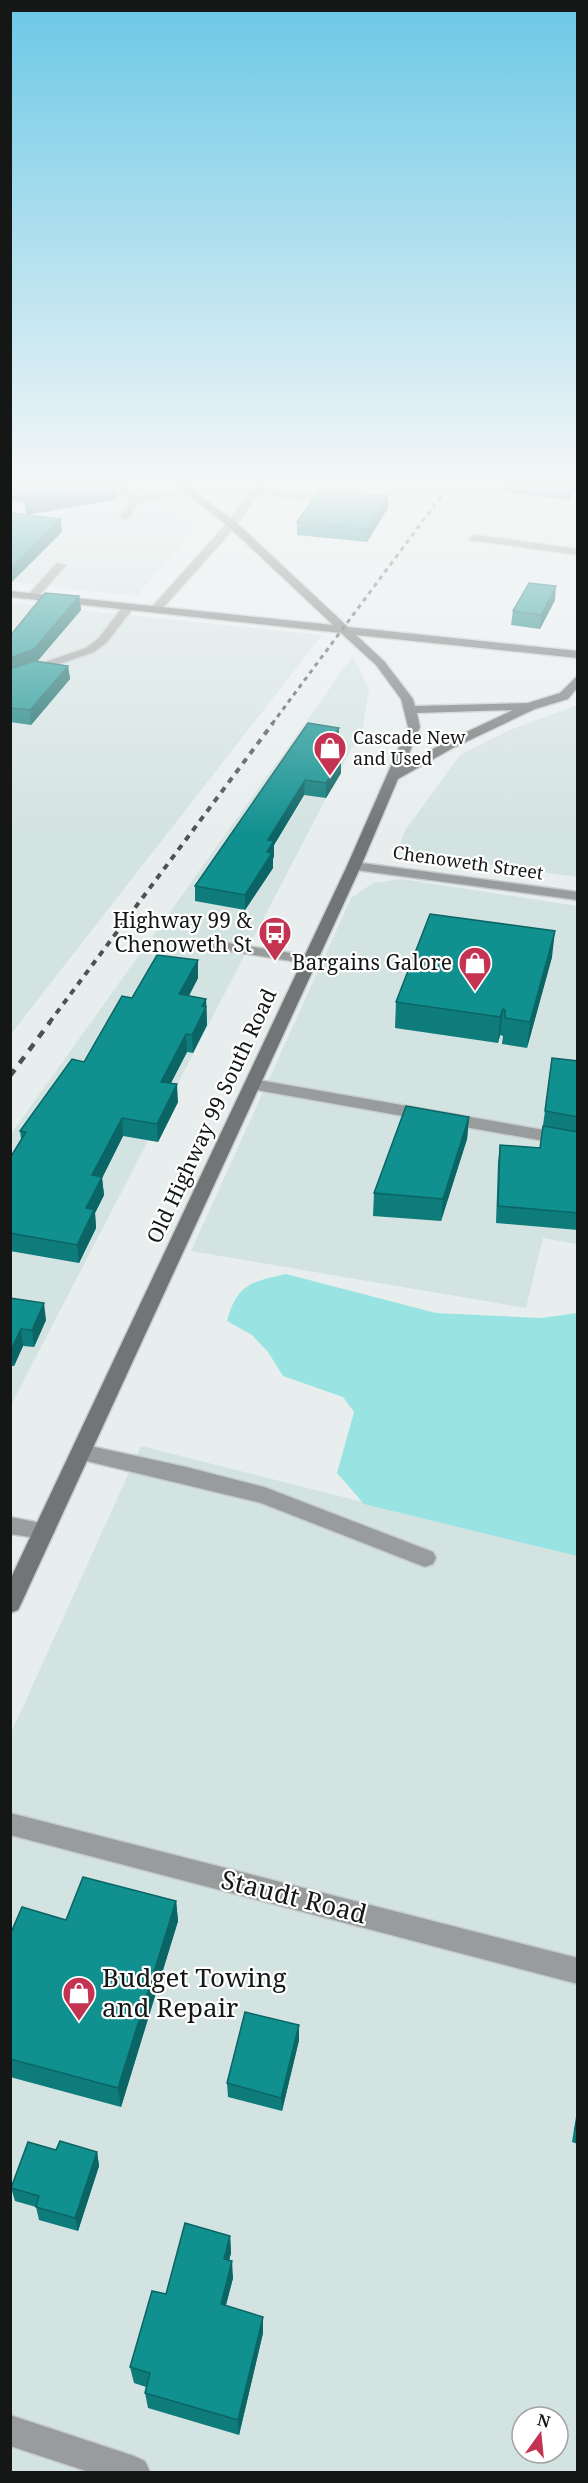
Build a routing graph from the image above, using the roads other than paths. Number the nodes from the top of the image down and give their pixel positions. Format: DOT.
graph roads {
  1 [pos="95,603"];
  2 [pos="161,603"];
  3 [pos="315,603"];
  4 [pos="128,606"];
  5 [pos="156,609"];
  6 [pos="342,629"];
  7 [pos="578,655"];
  8 [pos="10,678"];
  9 [pos="578,678"];
  10 [pos="531,706"];
  11 [pos="410,710"];
  12 [pos="395,776"];
  13 [pos="354,866"];
  14 [pos="578,896"];
  15 [pos="209,944"];
  16 [pos="310,960"];
  17 [pos="252,1084"];
  18 [pos="578,1142"];
  19 [pos="81,1452"];
  20 [pos="10,1525"];
  21 [pos="44,1531"];
  22 [pos="425,1558"];
  23 [pos="10,1604"];
  24 [pos="10,1824"];
  25 [pos="578,1971"];
  26 [pos="10,2430"];
  27 [pos="134,2472"];
  1 -- 4 [label="street"];
  2 -- 5 [label="street"];
  3 -- 6 [label="street, Old Highway 99 South Road"];
  4 -- 5 [label="street"];
  4 -- 8 [label="street"];
  5 -- 6 [label="street"];
  6 -- 7 [label="street"];
  6 -- 11 [label="street, Old Highway 99 South Road"];
  9 -- 10 [label="street"];
  10 -- 11 [label="street"];
  10 -- 12 [label="street"];
  11 -- 12 [label="street, Old Highway 99 South Road"];
  12 -- 13 [label="street, Old Highway 99 South Road"];
  13 -- 14 [label="street, Chenoweth Street"];
  13 -- 16 [label="street, Old Highway 99 South Road"];
  15 -- 16 [label="street"];
  16 -- 17 [label="street, Old Highway 99 South Road"];
  17 -- 18 [label="street"];
  17 -- 19 [label="street, Old Highway 99 South Road"];
  19 -- 21 [label="street, Old Highway 99 South Road"];
  19 -- 22 [label="street"];
  20 -- 21 [label="street"];
  21 -- 23 [label="street, Old Highway 99 South Road"];
  24 -- 25 [label="street, Staudt Road"];
  26 -- 27 [label="street"];
}
